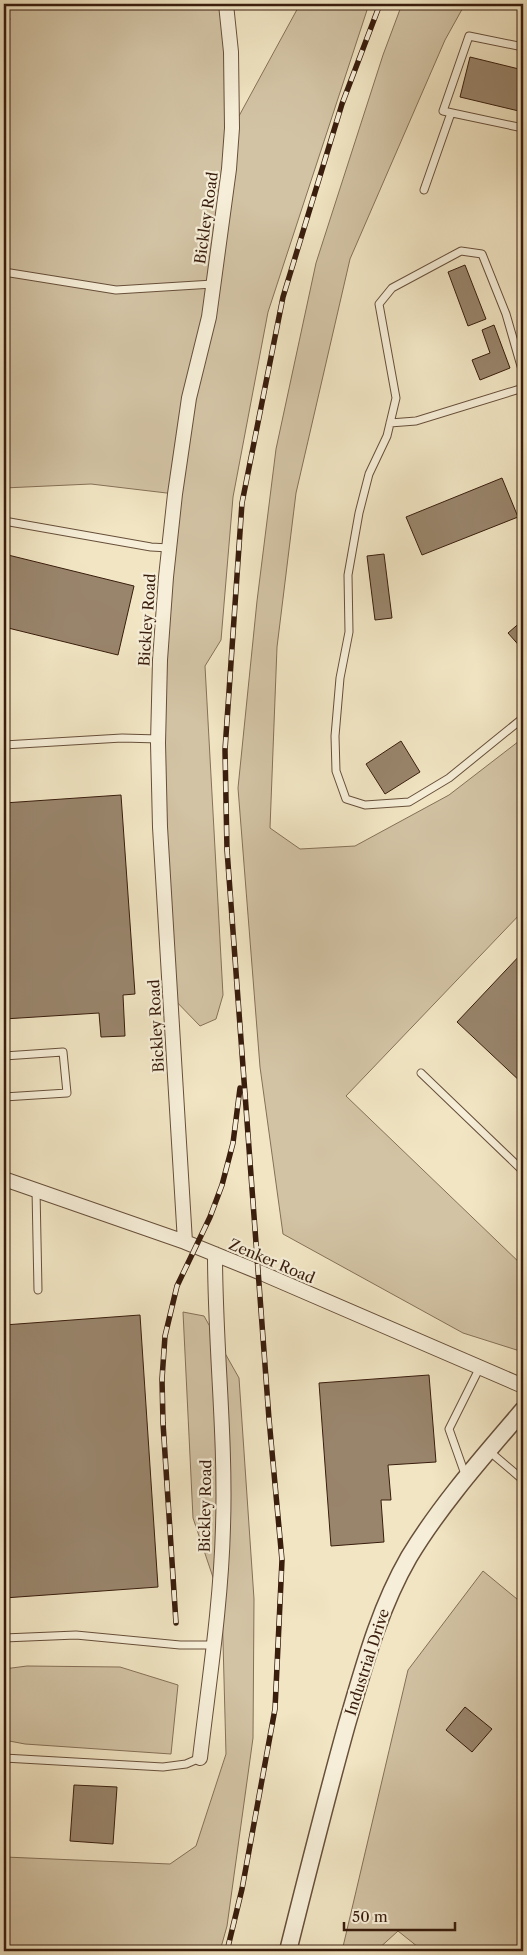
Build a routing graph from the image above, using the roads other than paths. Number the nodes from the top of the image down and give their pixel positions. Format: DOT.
graph roads {
  1 [pos="226,4"];
  2 [pos="523,47"];
  3 [pos="451,113"];
  4 [pos="523,128"];
  5 [pos="424,190"];
  6 [pos="4,272"];
  7 [pos="213,284"];
  8 [pos="523,374"];
  9 [pos="523,388"];
  10 [pos="390,423"];
  11 [pos="4,521"];
  12 [pos="169,548"];
  13 [pos="523,718"];
  14 [pos="159,739"];
  15 [pos="4,745"];
  16 [pos="4,1056"];
  17 [pos="421,1073"];
  18 [pos="4,1097"];
  19 [pos="523,1171"];
  20 [pos="4,1179"];
  21 [pos="36,1189"];
  22 [pos="185,1242"];
  23 [pos="215,1254"];
  24 [pos="38,1290"];
  25 [pos="480,1368"];
  26 [pos="523,1386"];
  27 [pos="523,1410"];
  28 [pos="489,1451"];
  29 [pos="466,1478"];
  30 [pos="523,1480"];
  31 [pos="4,1638"];
  32 [pos="213,1646"];
  33 [pos="4,1758"];
  34 [pos="200,1758"];
  35 [pos="288,1951"];
  1 -- 7 [label="street, Bickley Road"];
  2 -- 3 [label="lane"];
  3 -- 4 [label="lane"];
  3 -- 5 [label="lane"];
  6 -- 7 [label="lane"];
  7 -- 12 [label="street, Bickley Road"];
  8 -- 10 [label="lane"];
  9 -- 10 [label="lane"];
  10 -- 13 [label="lane"];
  11 -- 12 [label="lane"];
  12 -- 14 [label="street, Bickley Road"];
  14 -- 15 [label="lane"];
  14 -- 22 [label="street, Bickley Road"];
  16 -- 18 [label="lane"];
  17 -- 19 [label="lane"];
  20 -- 21 [label="street, Zenker Road"];
  21 -- 22 [label="street, Zenker Road"];
  21 -- 24 [label="lane"];
  22 -- 23 [label="street, Zenker Road"];
  23 -- 25 [label="street, Zenker Road"];
  23 -- 32 [label="street, Bickley Road"];
  25 -- 26 [label="street, Zenker Road"];
  25 -- 29 [label="lane"];
  27 -- 28 [label="street, Industrial Drive"];
  28 -- 29 [label="street, Industrial Drive"];
  28 -- 30 [label="lane"];
  29 -- 35 [label="street, Industrial Drive"];
  31 -- 32 [label="lane"];
  32 -- 34 [label="street, Bickley Road"];
  33 -- 34 [label="lane"];
}
